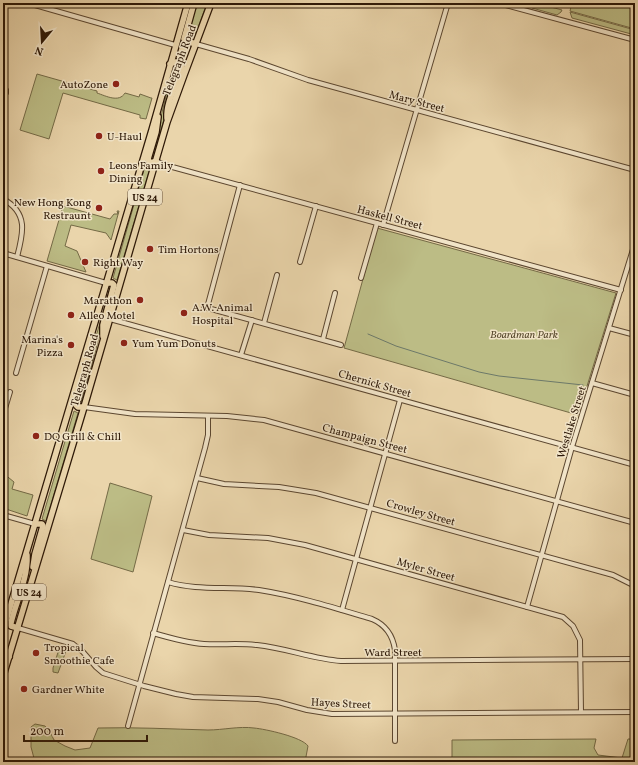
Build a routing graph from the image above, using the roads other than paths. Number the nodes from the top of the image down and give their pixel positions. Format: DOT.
graph roads {
  1 [pos="28,3"];
  2 [pos="188,3"];
  3 [pos="194,3"];
  4 [pos="211,3"];
  5 [pos="448,3"];
  6 [pos="498,3"];
  7 [pos="635,40"];
  8 [pos="196,44"];
  9 [pos="175,45"];
  10 [pos="170,64"];
  11 [pos="3,86"];
  12 [pos="3,96"];
  13 [pos="158,108"];
  14 [pos="417,110"];
  15 [pos="167,122"];
  16 [pos="156,161"];
  17 [pos="635,170"];
  18 [pos="240,185"];
  19 [pos="3,199"];
  20 [pos="316,206"];
  21 [pos="377,223"];
  22 [pos="383,225"];
  23 [pos="635,243"];
  24 [pos="3,253"];
  25 [pos="17,257"];
  26 [pos="300,262"];
  27 [pos="47,266"];
  28 [pos="277,275"];
  29 [pos="361,278"];
  30 [pos="106,283"];
  31 [pos="621,290"];
  32 [pos="335,293"];
  33 [pos="110,319"];
  34 [pos="252,320"];
  35 [pos="264,323"];
  36 [pos="609,328"];
  37 [pos="635,335"];
  38 [pos="323,339"];
  39 [pos="89,342"];
  40 [pos="103,342"];
  41 [pos="341,345"];
  42 [pos="241,355"];
  43 [pos="16,373"];
  44 [pos="592,384"];
  45 [pos="10,392"];
  46 [pos="635,396"];
  47 [pos="400,400"];
  48 [pos="84,407"];
  49 [pos="3,416"];
  50 [pos="208,416"];
  51 [pos="572,447"];
  52 [pos="386,454"];
  53 [pos="635,465"];
  54 [pos="197,478"];
  55 [pos="557,501"];
  56 [pos="370,507"];
  57 [pos="3,515"];
  58 [pos="635,523"];
  59 [pos="35,524"];
  60 [pos="182,530"];
  61 [pos="27,550"];
  62 [pos="542,555"];
  63 [pos="356,559"];
  64 [pos="33,575"];
  65 [pos="168,582"];
  66 [pos="635,586"];
  67 [pos="528,607"];
  68 [pos="342,610"];
  69 [pos="18,628"];
  70 [pos="3,631"];
  71 [pos="153,633"];
  72 [pos="3,651"];
  73 [pos="9,657"];
  74 [pos="635,659"];
  75 [pos="580,660"];
  76 [pos="395,661"];
  77 [pos="3,676"];
  78 [pos="139,685"];
  79 [pos="581,712"];
  80 [pos="635,712"];
  81 [pos="395,714"];
  82 [pos="128,726"];
  83 [pos="395,741"];
  1 -- 9 [label="street"];
  2 -- 9 [label="main road, Telegraph Road / US 24"];
  3 -- 8 [label="main road"];
  4 -- 8 [label="main road, Telegraph Road / US 24"];
  5 -- 14 [label="street"];
  6 -- 7 [label="street"];
  8 -- 14 [label="street, Mary Street"];
  8 -- 15 [label="main road, Telegraph Road / US 24"];
  9 -- 10 [label="main road, Telegraph Road / US 24"];
  10 -- 13 [label="main road, Telegraph Road / US 24"];
  10 -- 15 [label="main road"];
  11 -- 12 [label="street"];
  13 -- 16 [label="main road"];
  13 -- 30 [label="main road, Telegraph Road / US 24"];
  14 -- 17 [label="street, Mary Street"];
  14 -- 22 [label="street"];
  15 -- 16 [label="main road, Telegraph Road / US 24"];
  16 -- 18 [label="street, Haskell Street"];
  16 -- 33 [label="main road, Telegraph Road / US 24"];
  18 -- 20 [label="street, Haskell Street"];
  18 -- 34 [label="street"];
  19 -- 25 [label="street"];
  20 -- 21 [label="street, Haskell Street"];
  20 -- 26 [label="street"];
  21 -- 22 [label="street, Haskell Street"];
  21 -- 29 [label="street"];
  22 -- 31 [label="street, Haskell Street"];
  23 -- 31 [label="street, Westlake Street"];
  24 -- 25 [label="street"];
  25 -- 27 [label="street"];
  27 -- 30 [label="street"];
  27 -- 43 [label="street"];
  28 -- 35 [label="street"];
  30 -- 39 [label="main road, Telegraph Road / US 24"];
  30 -- 40 [label="main road"];
  31 -- 36 [label="street, Westlake Street"];
  32 -- 38 [label="street"];
  33 -- 40 [label="main road, Telegraph Road / US 24"];
  33 -- 42 [label="street, Chernick Street"];
  34 -- 35 [label="street"];
  34 -- 42 [label="street"];
  35 -- 38 [label="street"];
  36 -- 37 [label="street"];
  36 -- 44 [label="street, Westlake Street"];
  38 -- 41 [label="street"];
  39 -- 48 [label="main road"];
  39 -- 59 [label="main road, Telegraph Road / US 24"];
  40 -- 48 [label="main road, Telegraph Road / US 24"];
  42 -- 47 [label="street, Chernick Street"];
  44 -- 46 [label="street"];
  44 -- 51 [label="street, Westlake Street"];
  45 -- 49 [label="street"];
  47 -- 51 [label="street, Chernick Street"];
  47 -- 52 [label="street"];
  48 -- 50 [label="street, Champaign Street"];
  48 -- 64 [label="main road, Telegraph Road / US 24"];
  50 -- 52 [label="street, Champaign Street"];
  50 -- 54 [label="street"];
  51 -- 53 [label="street, Chernick Street"];
  51 -- 55 [label="street, Westlake Street"];
  52 -- 55 [label="street, Champaign Street"];
  52 -- 56 [label="street"];
  54 -- 56 [label="street, Crowley Street"];
  54 -- 60 [label="street"];
  55 -- 58 [label="street, Champaign Street"];
  55 -- 62 [label="street, Westlake Street"];
  56 -- 62 [label="street, Crowley Street"];
  56 -- 63 [label="street"];
  57 -- 59 [label="street"];
  59 -- 61 [label="main road, Telegraph Road / US 24"];
  59 -- 64 [label="main road"];
  60 -- 63 [label="street, Myler Street"];
  60 -- 65 [label="street"];
  61 -- 69 [label="main road"];
  61 -- 70 [label="main road, Telegraph Road / US 24"];
  62 -- 66 [label="street, Crowley Street"];
  62 -- 67 [label="street, Westlake Street"];
  63 -- 67 [label="street, Myler Street"];
  63 -- 68 [label="street"];
  64 -- 69 [label="main road, Telegraph Road / US 24"];
  65 -- 68 [label="street"];
  65 -- 71 [label="street"];
  67 -- 75 [label="street, Myler Street"];
  68 -- 76 [label="street"];
  69 -- 73 [label="main road, Telegraph Road / US 24"];
  69 -- 78 [label="street, Hayes Street"];
  71 -- 76 [label="street, Ward Street"];
  71 -- 78 [label="street"];
  72 -- 73 [label="main road"];
  73 -- 77 [label="main road, Telegraph Road / US 24"];
  74 -- 75 [label="street, Ward Street"];
  75 -- 76 [label="street, Ward Street"];
  75 -- 79 [label="street, Myler Street"];
  76 -- 81 [label="street"];
  78 -- 81 [label="street, Hayes Street"];
  78 -- 82 [label="street"];
  79 -- 80 [label="street, Hayes Street"];
  79 -- 81 [label="street, Hayes Street"];
  81 -- 83 [label="street"];
}
